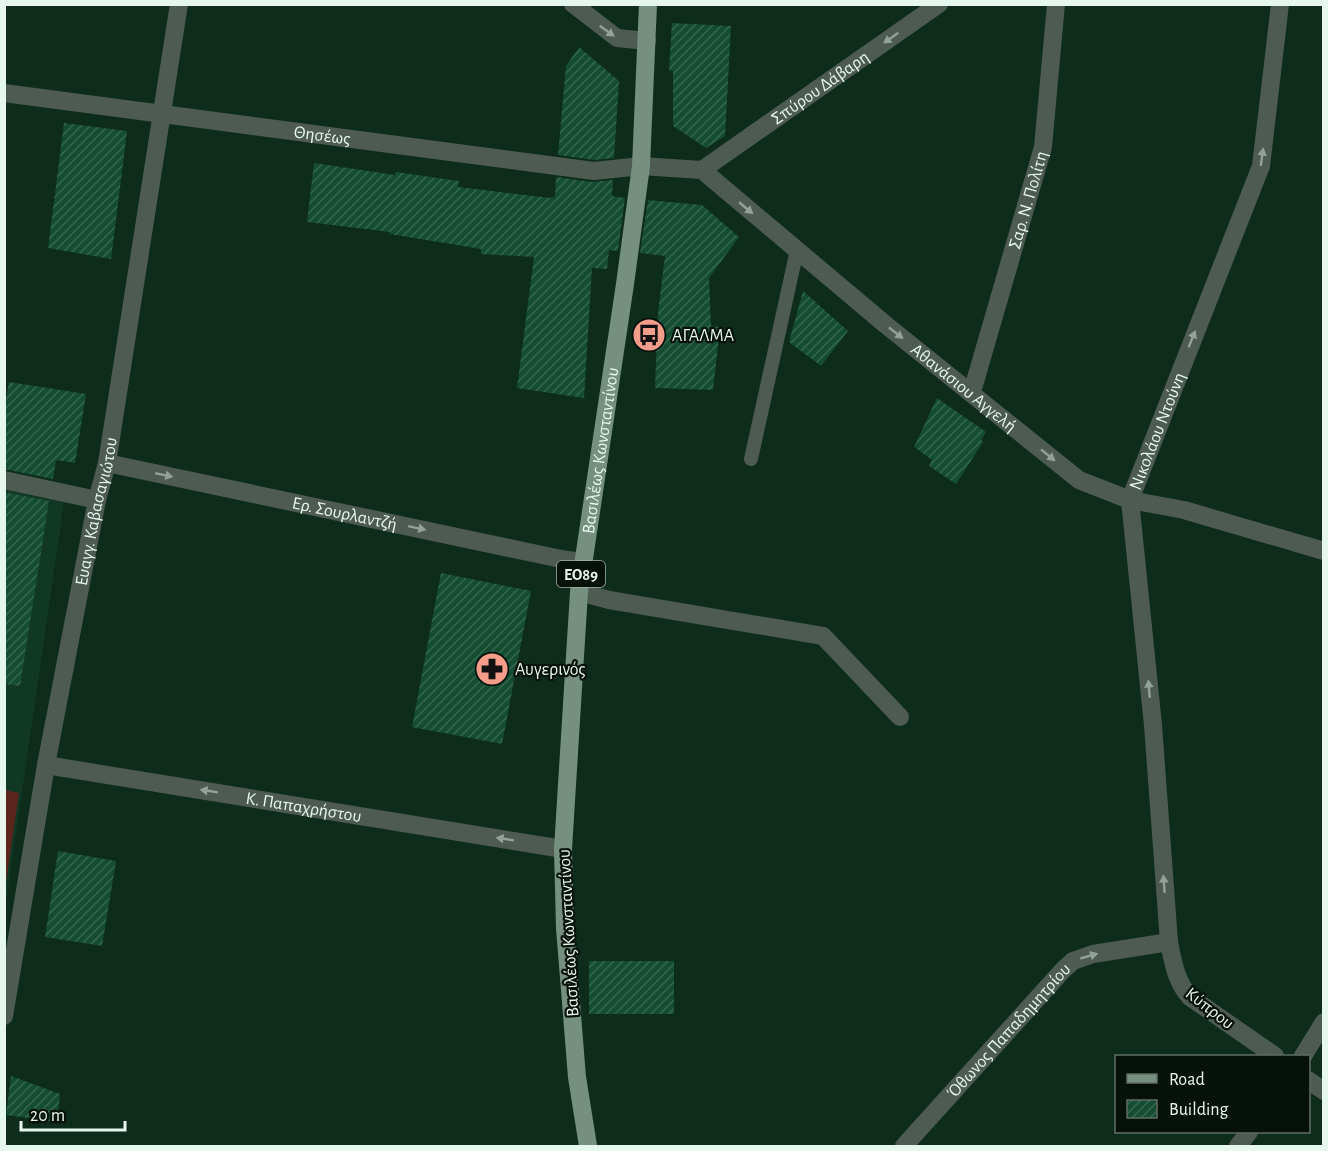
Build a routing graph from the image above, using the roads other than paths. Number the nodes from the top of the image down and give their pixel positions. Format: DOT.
graph roads {
  1 [pos="179,4"];
  2 [pos="573,4"];
  3 [pos="648,4"];
  4 [pos="939,4"];
  5 [pos="1056,4"];
  6 [pos="1280,4"];
  7 [pos="647,41"];
  8 [pos="4,93"];
  9 [pos="161,114"];
  10 [pos="641,166"];
  11 [pos="702,170"];
  12 [pos="797,250"];
  13 [pos="972,392"];
  14 [pos="752,459"];
  15 [pos="107,464"];
  16 [pos="4,480"];
  17 [pos="97,500"];
  18 [pos="1130,500"];
  19 [pos="1323,551"];
  20 [pos="582,562"];
  21 [pos="579,592"];
  22 [pos="900,717"];
  23 [pos="46,765"];
  24 [pos="562,849"];
  25 [pos="1169,942"];
  26 [pos="4,1016"];
  27 [pos="1323,1022"];
  28 [pos="1274,1055"];
  29 [pos="1304,1055"];
  30 [pos="1310,1081"];
  31 [pos="1323,1091"];
  32 [pos="1248,1133"];
  33 [pos="588,1146"];
  34 [pos="904,1146"];
  35 [pos="1238,1146"];
  1 -- 9 [label="street, Ευαγγ. Καβασαγιώτου"];
  2 -- 7 [label="street, one-way"];
  3 -- 7 [label="main road, Βασιλέως Κωνσταντίνου / ΕΟ89"];
  4 -- 11 [label="street, Σπύρου Δάβαρη, one-way"];
  5 -- 13 [label="street, Σαρ. Ν. Πολίτη"];
  18 -- 6 [label="street, Νικολάου Ντούνη, one-way"];
  7 -- 10 [label="main road, Βασιλέως Κωνσταντίνου / ΕΟ89"];
  8 -- 9 [label="street, Θησέως"];
  9 -- 10 [label="street, Θησέως"];
  9 -- 15 [label="street, Ευαγγ. Καβασαγιώτου"];
  10 -- 11 [label="street"];
  10 -- 20 [label="main road, Βασιλέως Κωνσταντίνου / ΕΟ89"];
  11 -- 12 [label="street, Αθανάσιου Αγγελή, one-way"];
  12 -- 13 [label="street, Αθανάσιου Αγγελή, one-way"];
  12 -- 14 [label="lane"];
  13 -- 18 [label="street, Αθανάσιου Αγγελή, one-way"];
  15 -- 17 [label="street, Ευαγγ. Καβασαγιώτου"];
  15 -- 20 [label="street, Ερ. Σουρλαντζή, one-way"];
  16 -- 17 [label="street"];
  17 -- 23 [label="street, Ευαγγ. Καβασαγιώτου"];
  18 -- 19 [label="street, Αθανάσιου Αγγελή"];
  25 -- 18 [label="street, Νικολάου Ντούνη, one-way"];
  20 -- 21 [label="main road, Βασιλέως Κωνσταντίνου / ΕΟ89"];
  21 -- 22 [label="street"];
  21 -- 24 [label="main road, Βασιλέως Κωνσταντίνου / ΕΟ89"];
  24 -- 23 [label="street, Κ. Παπαχρήστου, one-way"];
  23 -- 26 [label="street, Ευαγγ. Καβασαγιώτου"];
  24 -- 33 [label="main road, Βασιλέως Κωνσταντίνου / ΕΟ89"];
  25 -- 28 [label="street, Κύπρου"];
  34 -- 25 [label="street, Όθωνος Παπαδημητρίου, one-way"];
  27 -- 29 [label="street"];
  30 -- 31 [label="street"];
  32 -- 35 [label="street"];
}
